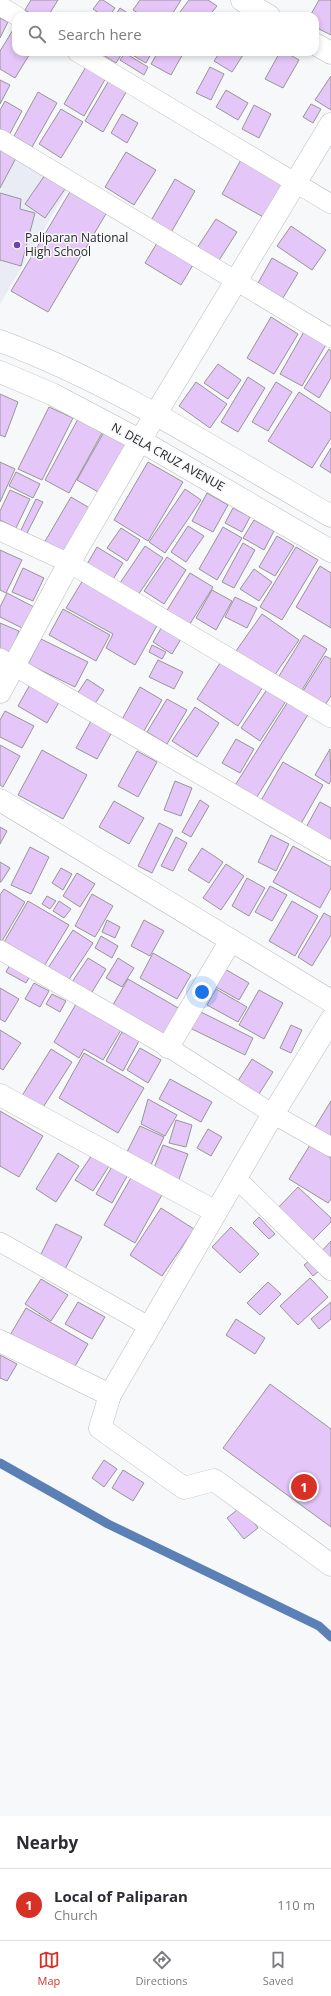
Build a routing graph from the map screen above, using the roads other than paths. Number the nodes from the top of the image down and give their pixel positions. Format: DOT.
graph roads {
  1 [pos="242,0"];
  2 [pos="0,6"];
  3 [pos="266,9"];
  4 [pos="12,13"];
  5 [pos="319,46"];
  6 [pos="331,53"];
  7 [pos="84,56"];
  8 [pos="331,124"];
  9 [pos="0,139"];
  10 [pos="295,182"];
  11 [pos="331,204"];
  12 [pos="235,280"];
  13 [pos="331,338"];
  14 [pos="0,342"];
  15 [pos="0,372"];
  16 [pos="155,415"];
  17 [pos="141,441"];
  18 [pos="331,516"];
  19 [pos="0,531"];
  20 [pos="331,550"];
  21 [pos="69,563"];
  22 [pos="8,661"];
  23 [pos="0,692"];
  24 [pos="331,718"];
  25 [pos="0,800"];
  26 [pos="331,851"];
  27 [pos="231,940"];
  28 [pos="0,950"];
  29 [pos="331,1001"];
  30 [pos="331,1020"];
  31 [pos="168,1047"];
  32 [pos="0,1095"];
  33 [pos="274,1114"];
  34 [pos="331,1147"];
  35 [pos="237,1179"];
  36 [pos="216,1212"];
  37 [pos="0,1242"];
  38 [pos="331,1271"];
  39 [pos="150,1327"];
  40 [pos="0,1341"];
  41 [pos="110,1395"];
  42 [pos="331,1565"];
  1 -- 3 [label="street"];
  2 -- 4 [label="street"];
  5 -- 6 [label="street"];
  7 -- 10 [label="street"];
  8 -- 10 [label="street"];
  9 -- 12 [label="street"];
  10 -- 11 [label="street"];
  10 -- 12 [label="street"];
  12 -- 13 [label="street"];
  12 -- 16 [label="street"];
  14 -- 16 [label="street"];
  15 -- 17 [label="street, N. DELA CRUZ AVENUE"];
  16 -- 17 [label="street"];
  16 -- 18 [label="street"];
  17 -- 20 [label="street, N. DELA CRUZ AVENUE"];
  17 -- 21 [label="street"];
  19 -- 21 [label="street"];
  21 -- 22 [label="street"];
  21 -- 24 [label="street"];
  22 -- 23 [label="street"];
  22 -- 26 [label="street"];
  25 -- 27 [label="street"];
  27 -- 29 [label="street"];
  27 -- 31 [label="street"];
  28 -- 31 [label="street"];
  30 -- 33 [label="street"];
  31 -- 33 [label="street"];
  32 -- 36 [label="street"];
  33 -- 34 [label="street"];
  33 -- 35 [label="street"];
  35 -- 36 [label="street"];
  35 -- 38 [label="street"];
  36 -- 39 [label="street"];
  37 -- 39 [label="street"];
  39 -- 41 [label="street"];
  40 -- 41 [label="street"];
  41 -- 42 [label="street"];
}
